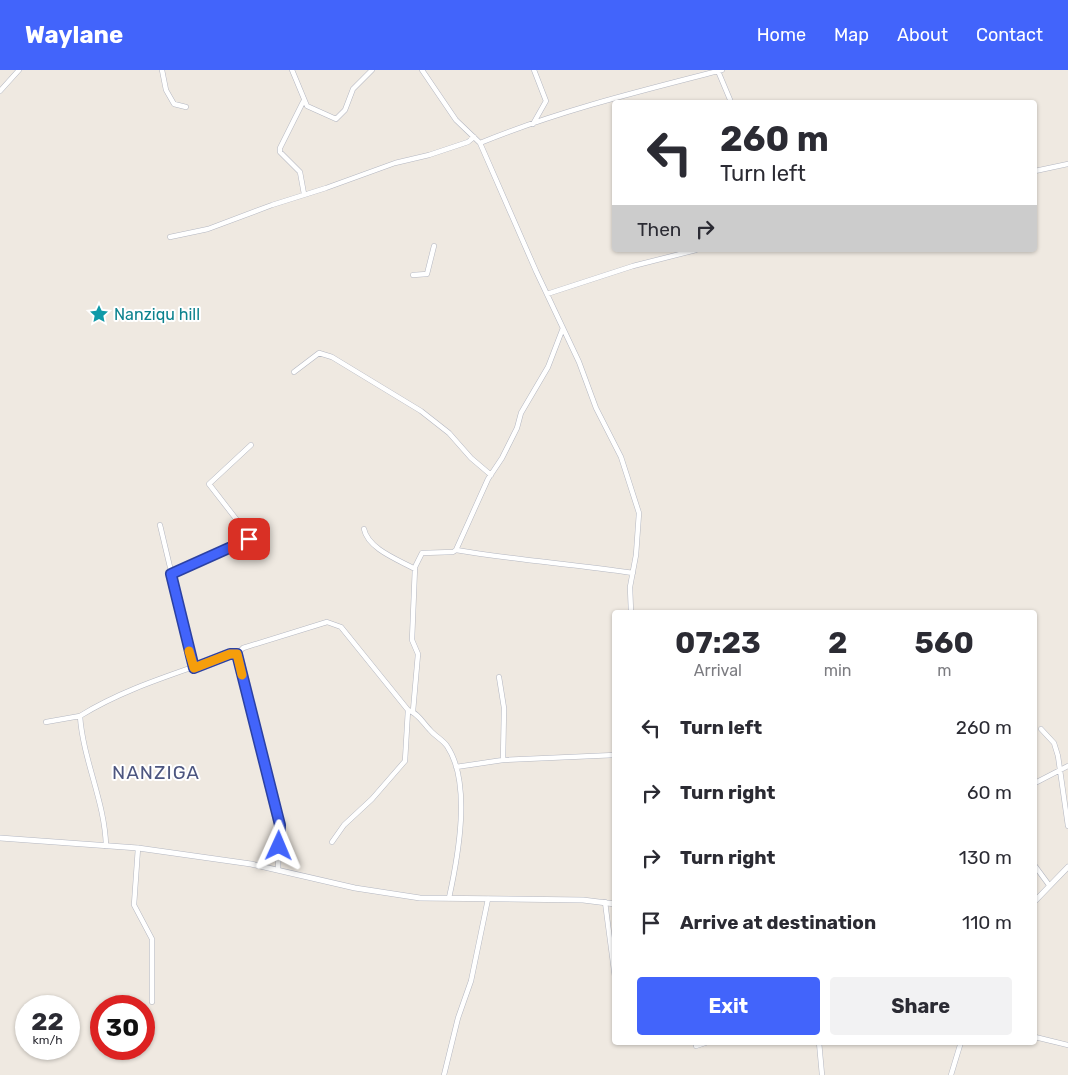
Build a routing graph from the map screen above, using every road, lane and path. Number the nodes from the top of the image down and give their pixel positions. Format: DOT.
graph roads {
  1 [pos="19,70"];
  2 [pos="162,70"];
  3 [pos="292,70"];
  4 [pos="372,70"];
  5 [pos="422,70"];
  6 [pos="534,70"];
  7 [pos="720,70"];
  8 [pos="0,92"];
  9 [pos="730,100"];
  10 [pos="303,102"];
  11 [pos="186,107"];
  12 [pos="533,124"];
  13 [pos="474,137"];
  14 [pos="480,143"];
  15 [pos="1068,164"];
  16 [pos="1037,171"];
  17 [pos="304,194"];
  18 [pos="170,237"];
  19 [pos="434,246"];
  20 [pos="688,252"];
  21 [pos="413,275"];
  22 [pos="547,294"];
  23 [pos="563,328"];
  24 [pos="294,372"];
  25 [pos="251,445"];
  26 [pos="490,475"];
  27 [pos="160,525"];
  28 [pos="364,529"];
  29 [pos="456,550"];
  30 [pos="415,569"];
  31 [pos="632,573"];
  32 [pos="171,574"];
  33 [pos="631,610"];
  34 [pos="237,654"];
  35 [pos="194,668"];
  36 [pos="499,677"];
  37 [pos="411,711"];
  38 [pos="80,716"];
  39 [pos="46,722"];
  40 [pos="1041,729"];
  41 [pos="612,755"];
  42 [pos="503,760"];
  43 [pos="1068,766"];
  44 [pos="456,767"];
  45 [pos="1060,770"];
  46 [pos="1037,782"];
  47 [pos="1068,826"];
  48 [pos="0,838"];
  49 [pos="332,842"];
  50 [pos="106,846"];
  51 [pos="138,848"];
  52 [pos="1068,867"];
  53 [pos="278,869"];
  54 [pos="1037,869"];
  55 [pos="1049,885"];
  56 [pos="449,898"];
  57 [pos="488,899"];
  58 [pos="1037,899"];
  59 [pos="604,902"];
  60 [pos="612,903"];
  61 [pos="612,957"];
  62 [pos="152,995"];
  63 [pos="1037,1037"];
  64 [pos="699,1045"];
  65 [pos="819,1045"];
  66 [pos="960,1045"];
  67 [pos="1068,1045"];
  68 [pos="696,1046"];
  69 [pos="444,1075"];
  70 [pos="822,1075"];
  71 [pos="952,1075"];
  1 -- 8 [label="street"];
  2 -- 11 [label="street"];
  3 -- 10 [label="street"];
  4 -- 10 [label="street"];
  5 -- 13 [label="street"];
  6 -- 12 [label="street"];
  7 -- 9 [label="street"];
  7 -- 12 [label="street"];
  10 -- 17 [label="street"];
  12 -- 14 [label="street"];
  13 -- 14 [label="street"];
  13 -- 17 [label="street"];
  14 -- 22 [label="street"];
  15 -- 16 [label="street"];
  17 -- 18 [label="street"];
  19 -- 21 [label="street"];
  20 -- 22 [label="street"];
  22 -- 23 [label="street"];
  23 -- 26 [label="street"];
  23 -- 31 [label="street"];
  24 -- 26 [label="street"];
  25 -- 32 [label="street"];
  26 -- 29 [label="street"];
  27 -- 32 [label="street"];
  28 -- 30 [label="street"];
  29 -- 30 [label="street"];
  29 -- 31 [label="street"];
  30 -- 37 [label="street"];
  31 -- 33 [label="street"];
  32 -- 35 [label="street"];
  34 -- 35 [label="street"];
  34 -- 37 [label="street"];
  34 -- 53 [label="street"];
  35 -- 38 [label="street"];
  36 -- 42 [label="street"];
  37 -- 44 [label="street"];
  37 -- 49 [label="street"];
  38 -- 39 [label="street"];
  38 -- 50 [label="street"];
  40 -- 45 [label="street"];
  41 -- 42 [label="street"];
  42 -- 44 [label="street"];
  43 -- 45 [label="street"];
  44 -- 56 [label="street"];
  45 -- 46 [label="street"];
  45 -- 47 [label="street"];
  48 -- 50 [label="street"];
  50 -- 51 [label="street"];
  51 -- 53 [label="street"];
  51 -- 62 [label="street"];
  52 -- 55 [label="street"];
  53 -- 56 [label="street"];
  54 -- 55 [label="street"];
  55 -- 58 [label="street"];
  56 -- 57 [label="street"];
  57 -- 59 [label="street"];
  57 -- 69 [label="street"];
  59 -- 60 [label="street"];
  59 -- 61 [label="street"];
  63 -- 67 [label="street"];
  64 -- 68 [label="street"];
  65 -- 70 [label="street"];
  66 -- 71 [label="street"];
}
